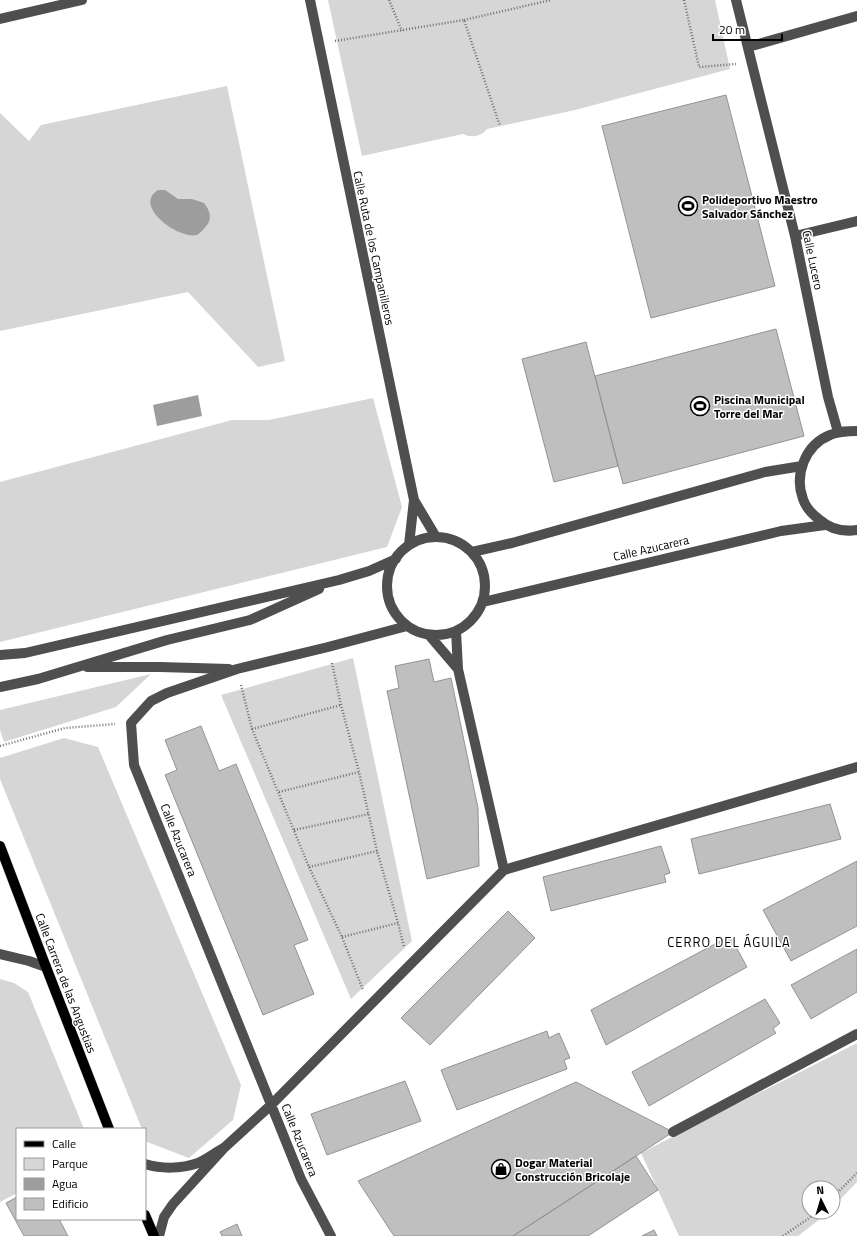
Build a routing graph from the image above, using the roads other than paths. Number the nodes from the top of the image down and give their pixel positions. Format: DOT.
graph roads {
  1 [pos="82,0"];
  2 [pos="310,0"];
  3 [pos="736,0"];
  4 [pos="857,16"];
  5 [pos="0,19"];
  6 [pos="748,47"];
  7 [pos="857,221"];
  8 [pos="795,236"];
  9 [pos="857,431"];
  10 [pos="838,432"];
  11 [pos="802,466"];
  12 [pos="414,500"];
  13 [pos="825,525"];
  14 [pos="857,530"];
  15 [pos="436,537"];
  16 [pos="410,545"];
  17 [pos="472,552"];
  18 [pos="396,559"];
  19 [pos="339,580"];
  20 [pos="483,602"];
  21 [pos="407,626"];
  22 [pos="456,631"];
  23 [pos="429,635"];
  24 [pos="0,655"];
  25 [pos="75,667"];
  26 [pos="237,669"];
  27 [pos="458,669"];
  28 [pos="0,687"];
  29 [pos="857,767"];
  30 [pos="0,846"];
  31 [pos="504,870"];
  32 [pos="0,954"];
  33 [pos="46,967"];
  34 [pos="857,1034"];
  35 [pos="271,1105"];
  36 [pos="110,1128"];
  37 [pos="673,1132"];
  38 [pos="225,1147"];
  39 [pos="146,1164"];
  40 [pos="146,1217"];
  41 [pos="154,1236"];
  42 [pos="159,1236"];
  43 [pos="331,1236"];
  1 -- 5 [label="street"];
  2 -- 12 [label="street, Calle Ruta de los Campanilleros"];
  3 -- 6 [label="street, Calle Lucero"];
  4 -- 6 [label="street"];
  6 -- 8 [label="street, Calle Lucero"];
  7 -- 8 [label="street"];
  8 -- 10 [label="street, Calle Lucero"];
  9 -- 10 [label="street"];
  10 -- 11 [label="street"];
  11 -- 13 [label="street"];
  11 -- 17 [label="street"];
  12 -- 15 [label="street, Calle Ruta de los Campanilleros"];
  12 -- 16 [label="street, Calle Ruta de los Campanilleros"];
  13 -- 14 [label="street"];
  13 -- 20 [label="street, Calle Azucarera"];
  15 -- 16 [label="street"];
  15 -- 17 [label="street"];
  16 -- 18 [label="street"];
  17 -- 20 [label="street"];
  18 -- 19 [label="street"];
  18 -- 21 [label="street"];
  19 -- 24 [label="street"];
  19 -- 25 [label="street"];
  20 -- 22 [label="street"];
  21 -- 23 [label="street"];
  21 -- 26 [label="street"];
  22 -- 23 [label="street"];
  22 -- 27 [label="street"];
  23 -- 27 [label="street"];
  25 -- 26 [label="street"];
  25 -- 28 [label="street"];
  26 -- 35 [label="street, Calle Azucarera"];
  27 -- 31 [label="street"];
  29 -- 31 [label="street"];
  30 -- 33 [label="main road, Calle Carrera de las Angustias"];
  31 -- 35 [label="street"];
  32 -- 33 [label="street"];
  33 -- 36 [label="main road, Calle Carrera de las Angustias"];
  34 -- 37 [label="street"];
  35 -- 38 [label="street"];
  35 -- 43 [label="street, Calle Azucarera"];
  38 -- 39 [label="street"];
  38 -- 42 [label="street"];
  40 -- 41 [label="main road"];
}
